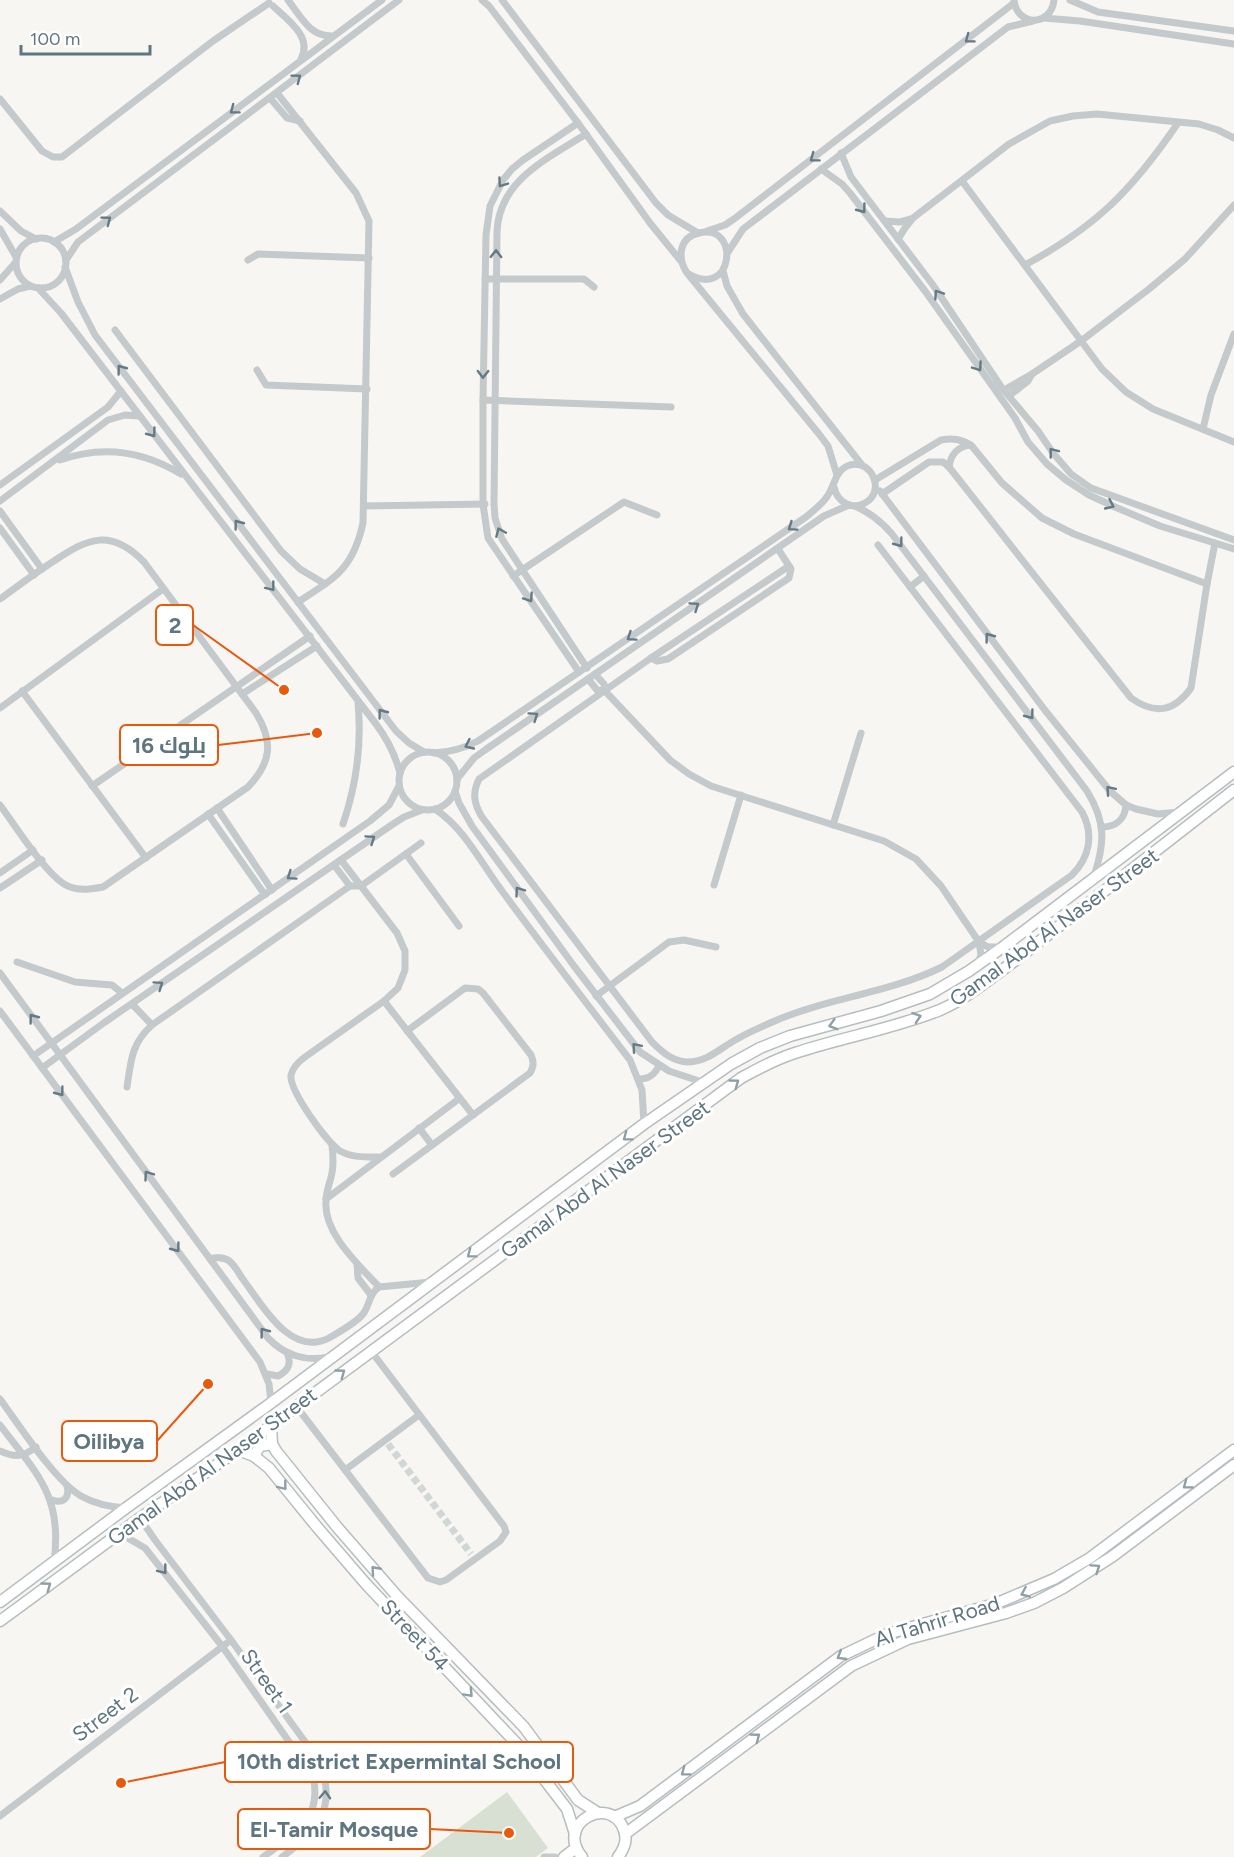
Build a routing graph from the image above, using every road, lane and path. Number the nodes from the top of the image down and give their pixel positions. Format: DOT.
graph roads {
  1 [pos="287,0"];
  2 [pos="382,0"];
  3 [pos="399,0"];
  4 [pos="482,0"];
  5 [pos="502,0"];
  6 [pos="1054,0"];
  7 [pos="1070,0"];
  8 [pos="1014,1"];
  9 [pos="270,3"];
  10 [pos="1044,18"];
  11 [pos="1033,21"];
  12 [pos="1234,31"];
  13 [pos="333,36"];
  14 [pos="1234,44"];
  15 [pos="300,61"];
  16 [pos="274,96"];
  17 [pos="0,99"];
  18 [pos="578,123"];
  19 [pos="1179,123"];
  20 [pos="586,134"];
  21 [pos="1234,138"];
  22 [pos="841,153"];
  23 [pos="523,160"];
  24 [pos="821,169"];
  25 [pos="531,170"];
  26 [pos="962,181"];
  27 [pos="858,187"];
  28 [pos="850,193"];
  29 [pos="1234,205"];
  30 [pos="0,211"];
  31 [pos="914,218"];
  32 [pos="885,221"];
  33 [pos="0,230"];
  34 [pos="701,232"];
  35 [pos="36,239"];
  36 [pos="898,239"];
  37 [pos="54,242"];
  38 [pos="728,252"];
  39 [pos="369,258"];
  40 [pos="16,260"];
  41 [pos="248,260"];
  42 [pos="681,260"];
  43 [pos="66,264"];
  44 [pos="1024,265"];
  45 [pos="723,271"];
  46 [pos="687,273"];
  47 [pos="485,279"];
  48 [pos="496,279"];
  49 [pos="0,280"];
  50 [pos="34,287"];
  51 [pos="594,287"];
  52 [pos="0,299"];
  53 [pos="115,330"];
  54 [pos="1234,334"];
  55 [pos="1081,341"];
  56 [pos="257,370"];
  57 [pos="367,389"];
  58 [pos="121,391"];
  59 [pos="1008,395"];
  60 [pos="483,400"];
  61 [pos="494,401"];
  62 [pos="1005,405"];
  63 [pos="671,407"];
  64 [pos="139,416"];
  65 [pos="1203,429"];
  66 [pos="1234,442"];
  67 [pos="971,445"];
  68 [pos="55,461"];
  69 [pos="862,465"];
  70 [pos="900,465"];
  71 [pos="949,467"];
  72 [pos="837,475"];
  73 [pos="185,476"];
  74 [pos="909,476"];
  75 [pos="876,482"];
  76 [pos="0,485"];
  77 [pos="834,487"];
  78 [pos="882,494"];
  79 [pos="0,501"];
  80 [pos="483,504"];
  81 [pos="494,504"];
  82 [pos="364,506"];
  83 [pos="852,506"];
  84 [pos="0,511"];
  85 [pos="657,515"];
  86 [pos="1165,516"];
  87 [pos="1160,526"];
  88 [pos="0,528"];
  89 [pos="1234,540"];
  90 [pos="1215,543"];
  91 [pos="878,545"];
  92 [pos="256,547"];
  93 [pos="778,549"];
  94 [pos="1234,549"];
  95 [pos="246,554"];
  96 [pos="42,569"];
  97 [pos="523,570"];
  98 [pos="34,575"];
  99 [pos="513,576"];
  100 [pos="924,576"];
  101 [pos="325,584"];
  102 [pos="1207,584"];
  103 [pos="910,587"];
  104 [pos="164,589"];
  105 [pos="0,599"];
  106 [pos="297,602"];
  107 [pos="310,636"];
  108 [pos="317,646"];
  109 [pos="586,668"];
  110 [pos="579,672"];
  111 [pos="595,674"];
  112 [pos="588,679"];
  113 [pos="236,686"];
  114 [pos="22,691"];
  115 [pos="605,691"];
  116 [pos="242,694"];
  117 [pos="358,700"];
  118 [pos="0,708"];
  119 [pos="861,733"];
  120 [pos="1054,747"];
  121 [pos="424,752"];
  122 [pos="434,753"];
  123 [pos="1041,758"];
  124 [pos="1234,772"];
  125 [pos="399,773"];
  126 [pos="457,779"];
  127 [pos="92,786"];
  128 [pos="399,786"];
  129 [pos="1234,790"];
  130 [pos="455,791"];
  131 [pos="741,795"];
  132 [pos="1126,805"];
  133 [pos="0,806"];
  134 [pos="217,808"];
  135 [pos="435,809"];
  136 [pos="422,810"];
  137 [pos="1182,811"];
  138 [pos="208,814"];
  139 [pos="343,824"];
  140 [pos="833,825"];
  141 [pos="1102,827"];
  142 [pos="421,843"];
  143 [pos="33,850"];
  144 [pos="406,854"];
  145 [pos="146,858"];
  146 [pos="42,860"];
  147 [pos="341,860"];
  148 [pos="334,865"];
  149 [pos="0,873"];
  150 [pos="1094,878"];
  151 [pos="714,885"];
  152 [pos="350,886"];
  153 [pos="362,886"];
  154 [pos="0,888"];
  155 [pos="272,890"];
  156 [pos="265,895"];
  157 [pos="459,926"];
  158 [pos="979,942"];
  159 [pos="716,947"];
  160 [pos="1003,947"];
  161 [pos="17,962"];
  162 [pos="977,965"];
  163 [pos="0,973"];
  164 [pos="610,986"];
  165 [pos="122,993"];
  166 [pos="596,996"];
  167 [pos="384,1001"];
  168 [pos="132,1004"];
  169 [pos="98,1010"];
  170 [pos="0,1011"];
  171 [pos="105,1022"];
  172 [pos="152,1025"];
  173 [pos="407,1030"];
  174 [pos="52,1043"];
  175 [pos="60,1054"];
  176 [pos="33,1056"];
  177 [pos="659,1065"];
  178 [pos="42,1068"];
  179 [pos="639,1079"];
  180 [pos="705,1083"];
  181 [pos="127,1087"];
  182 [pos="460,1098"];
  183 [pos="473,1115"];
  184 [pos="644,1124"];
  185 [pos="419,1128"];
  186 [pos="332,1145"];
  187 [pos="432,1145"];
  188 [pos="381,1157"];
  189 [pos="393,1174"];
  190 [pos="326,1199"];
  191 [pos="535,1205"];
  192 [pos="547,1222"];
  193 [pos="507,1226"];
  194 [pos="522,1240"];
  195 [pos="210,1259"];
  196 [pos="357,1264"];
  197 [pos="433,1282"];
  198 [pos="379,1287"];
  199 [pos="371,1295"];
  200 [pos="371,1351"];
  201 [pos="288,1353"];
  202 [pos="334,1356"];
  203 [pos="267,1374"];
  204 [pos="0,1399"];
  205 [pos="272,1403"];
  206 [pos="297,1406"];
  207 [pos="419,1415"];
  208 [pos="0,1425"];
  209 [pos="271,1426"];
  210 [pos="272,1444"];
  211 [pos="36,1446"];
  212 [pos="238,1450"];
  213 [pos="1234,1450"];
  214 [pos="0,1451"];
  215 [pos="24,1456"];
  216 [pos="254,1456"];
  217 [pos="1234,1465"];
  218 [pos="345,1470"];
  219 [pos="67,1486"];
  220 [pos="52,1500"];
  221 [pos="126,1508"];
  222 [pos="140,1518"];
  223 [pos="119,1533"];
  224 [pos="54,1562"];
  225 [pos="5,1593"];
  226 [pos="0,1602"];
  227 [pos="0,1621"];
  228 [pos="231,1640"];
  229 [pos="222,1646"];
  230 [pos="598,1813"];
  231 [pos="0,1816"];
  232 [pos="614,1817"];
  233 [pos="575,1834"];
  234 [pos="625,1834"];
  235 [pos="579,1852"];
  236 [pos="621,1856"];
  237 [pos="262,1857"];
  238 [pos="282,1857"];
  239 [pos="544,1857"];
  240 [pos="555,1857"];
  241 [pos="564,1857"];
  1 -- 9 [label="street"];
  1 -- 13 [label="street"];
  2 -- 13 [label="street"];
  16 -- 3 [label="street, one-way"];
  4 -- 18 [label="street"];
  5 -- 34 [label="street"];
  6 -- 10 [label="street"];
  7 -- 12 [label="street"];
  8 -- 11 [label="street"];
  8 -- 34 [label="street, one-way"];
  9 -- 15 [label="street"];
  9 -- 17 [label="street"];
  10 -- 11 [label="street"];
  10 -- 14 [label="street"];
  11 -- 22 [label="street"];
  13 -- 15 [label="street"];
  15 -- 37 [label="street, one-way"];
  16 -- 39 [label="street"];
  43 -- 16 [label="street, one-way"];
  18 -- 20 [label="street"];
  18 -- 23 [label="street"];
  19 -- 21 [label="street"];
  19 -- 26 [label="street"];
  19 -- 44 [label="street"];
  20 -- 25 [label="street"];
  20 -- 42 [label="street"];
  22 -- 24 [label="street"];
  22 -- 27 [label="street"];
  23 -- 25 [label="street"];
  23 -- 47 [label="street, one-way"];
  24 -- 28 [label="street"];
  24 -- 38 [label="street"];
  48 -- 25 [label="street, one-way"];
  26 -- 31 [label="street"];
  26 -- 44 [label="street"];
  27 -- 28 [label="street"];
  27 -- 32 [label="street"];
  28 -- 62 [label="street, one-way"];
  29 -- 55 [label="street"];
  30 -- 35 [label="street"];
  31 -- 32 [label="street"];
  31 -- 36 [label="street"];
  32 -- 36 [label="street"];
  33 -- 40 [label="street"];
  34 -- 38 [label="street"];
  34 -- 42 [label="street"];
  35 -- 37 [label="street"];
  35 -- 40 [label="street"];
  59 -- 36 [label="street, one-way"];
  37 -- 43 [label="street"];
  38 -- 45 [label="street"];
  39 -- 41 [label="street"];
  39 -- 57 [label="street"];
  40 -- 49 [label="street"];
  40 -- 50 [label="street"];
  42 -- 46 [label="street"];
  43 -- 50 [label="street"];
  92 -- 43 [label="street, one-way"];
  44 -- 55 [label="street"];
  45 -- 46 [label="street"];
  45 -- 69 [label="street"];
  46 -- 72 [label="street"];
  47 -- 48 [label="street"];
  47 -- 60 [label="street, one-way"];
  48 -- 51 [label="street"];
  48 -- 61 [label="street"];
  50 -- 52 [label="street"];
  50 -- 58 [label="street"];
  53 -- 101 [label="street"];
  54 -- 65 [label="street"];
  55 -- 59 [label="street"];
  55 -- 65 [label="street"];
  56 -- 57 [label="street"];
  57 -- 82 [label="street"];
  58 -- 64 [label="street"];
  58 -- 76 [label="street"];
  59 -- 62 [label="street"];
  86 -- 59 [label="street, one-way"];
  60 -- 61 [label="street"];
  60 -- 80 [label="street"];
  61 -- 63 [label="street"];
  61 -- 81 [label="street"];
  62 -- 87 [label="street, one-way"];
  64 -- 68 [label="street"];
  64 -- 73 [label="street, one-way"];
  65 -- 66 [label="street"];
  67 -- 70 [label="street"];
  67 -- 71 [label="street"];
  67 -- 102 [label="street"];
  68 -- 73 [label="street"];
  68 -- 79 [label="street"];
  69 -- 72 [label="street"];
  69 -- 75 [label="street"];
  70 -- 74 [label="street"];
  70 -- 75 [label="street"];
  71 -- 74 [label="street"];
  71 -- 102 [label="street"];
  72 -- 77 [label="street"];
  73 -- 95 [label="street"];
  74 -- 78 [label="street"];
  75 -- 78 [label="street"];
  75 -- 83 [label="street"];
  77 -- 83 [label="street"];
  77 -- 109 [label="street, one-way"];
  132 -- 78 [label="street, one-way"];
  80 -- 81 [label="street"];
  80 -- 82 [label="street"];
  80 -- 99 [label="street"];
  97 -- 81 [label="street, one-way"];
  82 -- 101 [label="street"];
  83 -- 93 [label="street"];
  83 -- 100 [label="street, one-way"];
  84 -- 96 [label="street"];
  85 -- 97 [label="street"];
  86 -- 87 [label="street"];
  86 -- 89 [label="street"];
  87 -- 90 [label="street"];
  88 -- 98 [label="street"];
  90 -- 94 [label="street"];
  90 -- 102 [label="street"];
  91 -- 103 [label="street"];
  92 -- 95 [label="street"];
  92 -- 106 [label="street"];
  111 -- 93 [label="street, one-way"];
  93 -- 115 [label="street"];
  95 -- 107 [label="street, one-way"];
  96 -- 98 [label="street"];
  96 -- 104 [label="street"];
  97 -- 99 [label="street"];
  97 -- 109 [label="street"];
  98 -- 105 [label="street"];
  99 -- 110 [label="street, one-way"];
  100 -- 103 [label="street"];
  100 -- 120 [label="street, one-way"];
  101 -- 106 [label="street"];
  103 -- 123 [label="street"];
  104 -- 113 [label="street"];
  104 -- 114 [label="street"];
  121 -- 106 [label="street, one-way"];
  107 -- 108 [label="street"];
  107 -- 113 [label="street"];
  108 -- 116 [label="street"];
  108 -- 117 [label="street"];
  109 -- 110 [label="street"];
  110 -- 122 [label="street, one-way"];
  111 -- 112 [label="street"];
  111 -- 115 [label="street"];
  112 -- 115 [label="street"];
  126 -- 112 [label="street, one-way"];
  113 -- 116 [label="street"];
  113 -- 127 [label="street"];
  114 -- 118 [label="street"];
  114 -- 127 [label="street"];
  115 -- 131 [label="street"];
  115 -- 164 [label="street"];
  116 -- 134 [label="street"];
  117 -- 125 [label="street"];
  117 -- 139 [label="street"];
  119 -- 140 [label="street"];
  120 -- 123 [label="street"];
  120 -- 141 [label="street"];
  121 -- 122 [label="street"];
  121 -- 125 [label="street"];
  122 -- 126 [label="street"];
  123 -- 158 [label="street"];
  124 -- 137 [label="main road, Gamal Abd Al Naser Street"];
  125 -- 128 [label="street"];
  126 -- 130 [label="street"];
  127 -- 145 [label="street"];
  128 -- 136 [label="street"];
  128 -- 155 [label="street, one-way"];
  192 -- 129 [label="main road, Gamal Abd Al Naser Street, one-way"];
  130 -- 135 [label="street"];
  166 -- 130 [label="street, one-way"];
  131 -- 140 [label="street"];
  131 -- 151 [label="street"];
  132 -- 137 [label="street"];
  132 -- 141 [label="street"];
  133 -- 143 [label="street"];
  134 -- 138 [label="street"];
  134 -- 155 [label="street"];
  135 -- 136 [label="street"];
  135 -- 179 [label="street"];
  147 -- 136 [label="street, one-way"];
  137 -- 150 [label="main road, Gamal Abd Al Naser Street"];
  138 -- 145 [label="street"];
  138 -- 156 [label="street"];
  140 -- 158 [label="street"];
  141 -- 150 [label="street"];
  142 -- 144 [label="street"];
  143 -- 146 [label="street"];
  143 -- 149 [label="street"];
  144 -- 153 [label="street"];
  144 -- 157 [label="street"];
  145 -- 146 [label="street"];
  146 -- 154 [label="street"];
  147 -- 148 [label="street"];
  147 -- 153 [label="street"];
  148 -- 152 [label="street"];
  168 -- 148 [label="street, one-way"];
  150 -- 160 [label="main road, Gamal Abd Al Naser Street"];
  152 -- 153 [label="street"];
  152 -- 172 [label="street"];
  153 -- 167 [label="street"];
  155 -- 156 [label="street"];
  156 -- 165 [label="street"];
  158 -- 160 [label="street"];
  158 -- 162 [label="street"];
  158 -- 164 [label="street"];
  159 -- 164 [label="street"];
  160 -- 162 [label="main road, Gamal Abd Al Naser Street"];
  161 -- 165 [label="street"];
  162 -- 180 [label="main road, Gamal Abd Al Naser Street, one-way"];
  174 -- 163 [label="street, one-way"];
  164 -- 166 [label="street"];
  165 -- 169 [label="street"];
  177 -- 166 [label="street, one-way"];
  167 -- 173 [label="street"];
  167 -- 186 [label="street"];
  168 -- 171 [label="street"];
  168 -- 172 [label="street"];
  169 -- 171 [label="street"];
  169 -- 174 [label="street"];
  170 -- 176 [label="street"];
  171 -- 175 [label="street"];
  172 -- 181 [label="street"];
  173 -- 182 [label="street"];
  173 -- 183 [label="street"];
  174 -- 175 [label="street"];
  174 -- 176 [label="street"];
  175 -- 178 [label="street"];
  195 -- 175 [label="street, one-way"];
  176 -- 178 [label="street"];
  177 -- 179 [label="street"];
  177 -- 180 [label="street"];
  178 -- 203 [label="street, one-way"];
  179 -- 184 [label="street"];
  180 -- 184 [label="main road, Gamal Abd Al Naser Street"];
  182 -- 183 [label="street"];
  182 -- 185 [label="street"];
  183 -- 187 [label="street"];
  184 -- 191 [label="main road, Gamal Abd Al Naser Street, one-way"];
  185 -- 187 [label="street"];
  185 -- 188 [label="street"];
  186 -- 188 [label="street"];
  186 -- 190 [label="street"];
  187 -- 189 [label="street"];
  188 -- 190 [label="street"];
  190 -- 196 [label="street"];
  191 -- 192 [label="main road"];
  191 -- 193 [label="main road, Gamal Abd Al Naser Street"];
  192 -- 194 [label="main road, Gamal Abd Al Naser Street"];
  193 -- 194 [label="main road"];
  193 -- 197 [label="main road, Gamal Abd Al Naser Street, one-way"];
  194 -- 200 [label="main road, Gamal Abd Al Naser Street"];
  195 -- 199 [label="street"];
  201 -- 195 [label="street, one-way"];
  196 -- 198 [label="street"];
  196 -- 199 [label="street"];
  197 -- 198 [label="street"];
  197 -- 202 [label="main road, Gamal Abd Al Naser Street"];
  198 -- 199 [label="street"];
  206 -- 200 [label="main road, Gamal Abd Al Naser Street, one-way"];
  200 -- 207 [label="street"];
  201 -- 202 [label="street"];
  201 -- 203 [label="street"];
  202 -- 205 [label="main road, Gamal Abd Al Naser Street"];
  203 -- 205 [label="street"];
  204 -- 211 [label="street"];
  205 -- 221 [label="main road, Gamal Abd Al Naser Street"];
  206 -- 209 [label="main road, Gamal Abd Al Naser Street"];
  206 -- 218 [label="street"];
  207 -- 218 [label="street"];
  207 -- 218 [label="street"];
  208 -- 215 [label="street"];
  209 -- 210 [label="main road"];
  209 -- 212 [label="main road, Gamal Abd Al Naser Street"];
  210 -- 216 [label="main road"];
  230 -- 210 [label="main road, Street 54, one-way"];
  211 -- 215 [label="street"];
  211 -- 219 [label="street"];
  212 -- 216 [label="main road, Street 54"];
  212 -- 222 [label="main road, Gamal Abd Al Naser Street"];
  213 -- 232 [label="main road, Al Tahrir Road, one-way"];
  214 -- 215 [label="street"];
  215 -- 220 [label="street"];
  216 -- 233 [label="main road, Street 54, one-way"];
  234 -- 217 [label="main road, Al Tahrir Road, one-way"];
  219 -- 220 [label="street"];
  219 -- 221 [label="street"];
  220 -- 224 [label="street"];
  221 -- 224 [label="main road, Gamal Abd Al Naser Street"];
  222 -- 223 [label="main road, Gamal Abd Al Naser Street"];
  222 -- 228 [label="street, Street 1"];
  227 -- 223 [label="main road, Gamal Abd Al Naser Street, one-way"];
  223 -- 229 [label="street, Street 1, one-way"];
  224 -- 225 [label="main road, Gamal Abd Al Naser Street"];
  225 -- 226 [label="main road, Gamal Abd Al Naser Street"];
  228 -- 229 [label="street, Street 2"];
  238 -- 228 [label="street, Street 1, one-way"];
  229 -- 231 [label="street, Street 2"];
  229 -- 237 [label="street, Street 1"];
  230 -- 232 [label="main road"];
  230 -- 233 [label="main road"];
  232 -- 234 [label="main road"];
  233 -- 235 [label="main road, Street 54"];
  234 -- 236 [label="main road"];
  235 -- 241 [label="main road"];
  239 -- 240 [label="street"];
}
